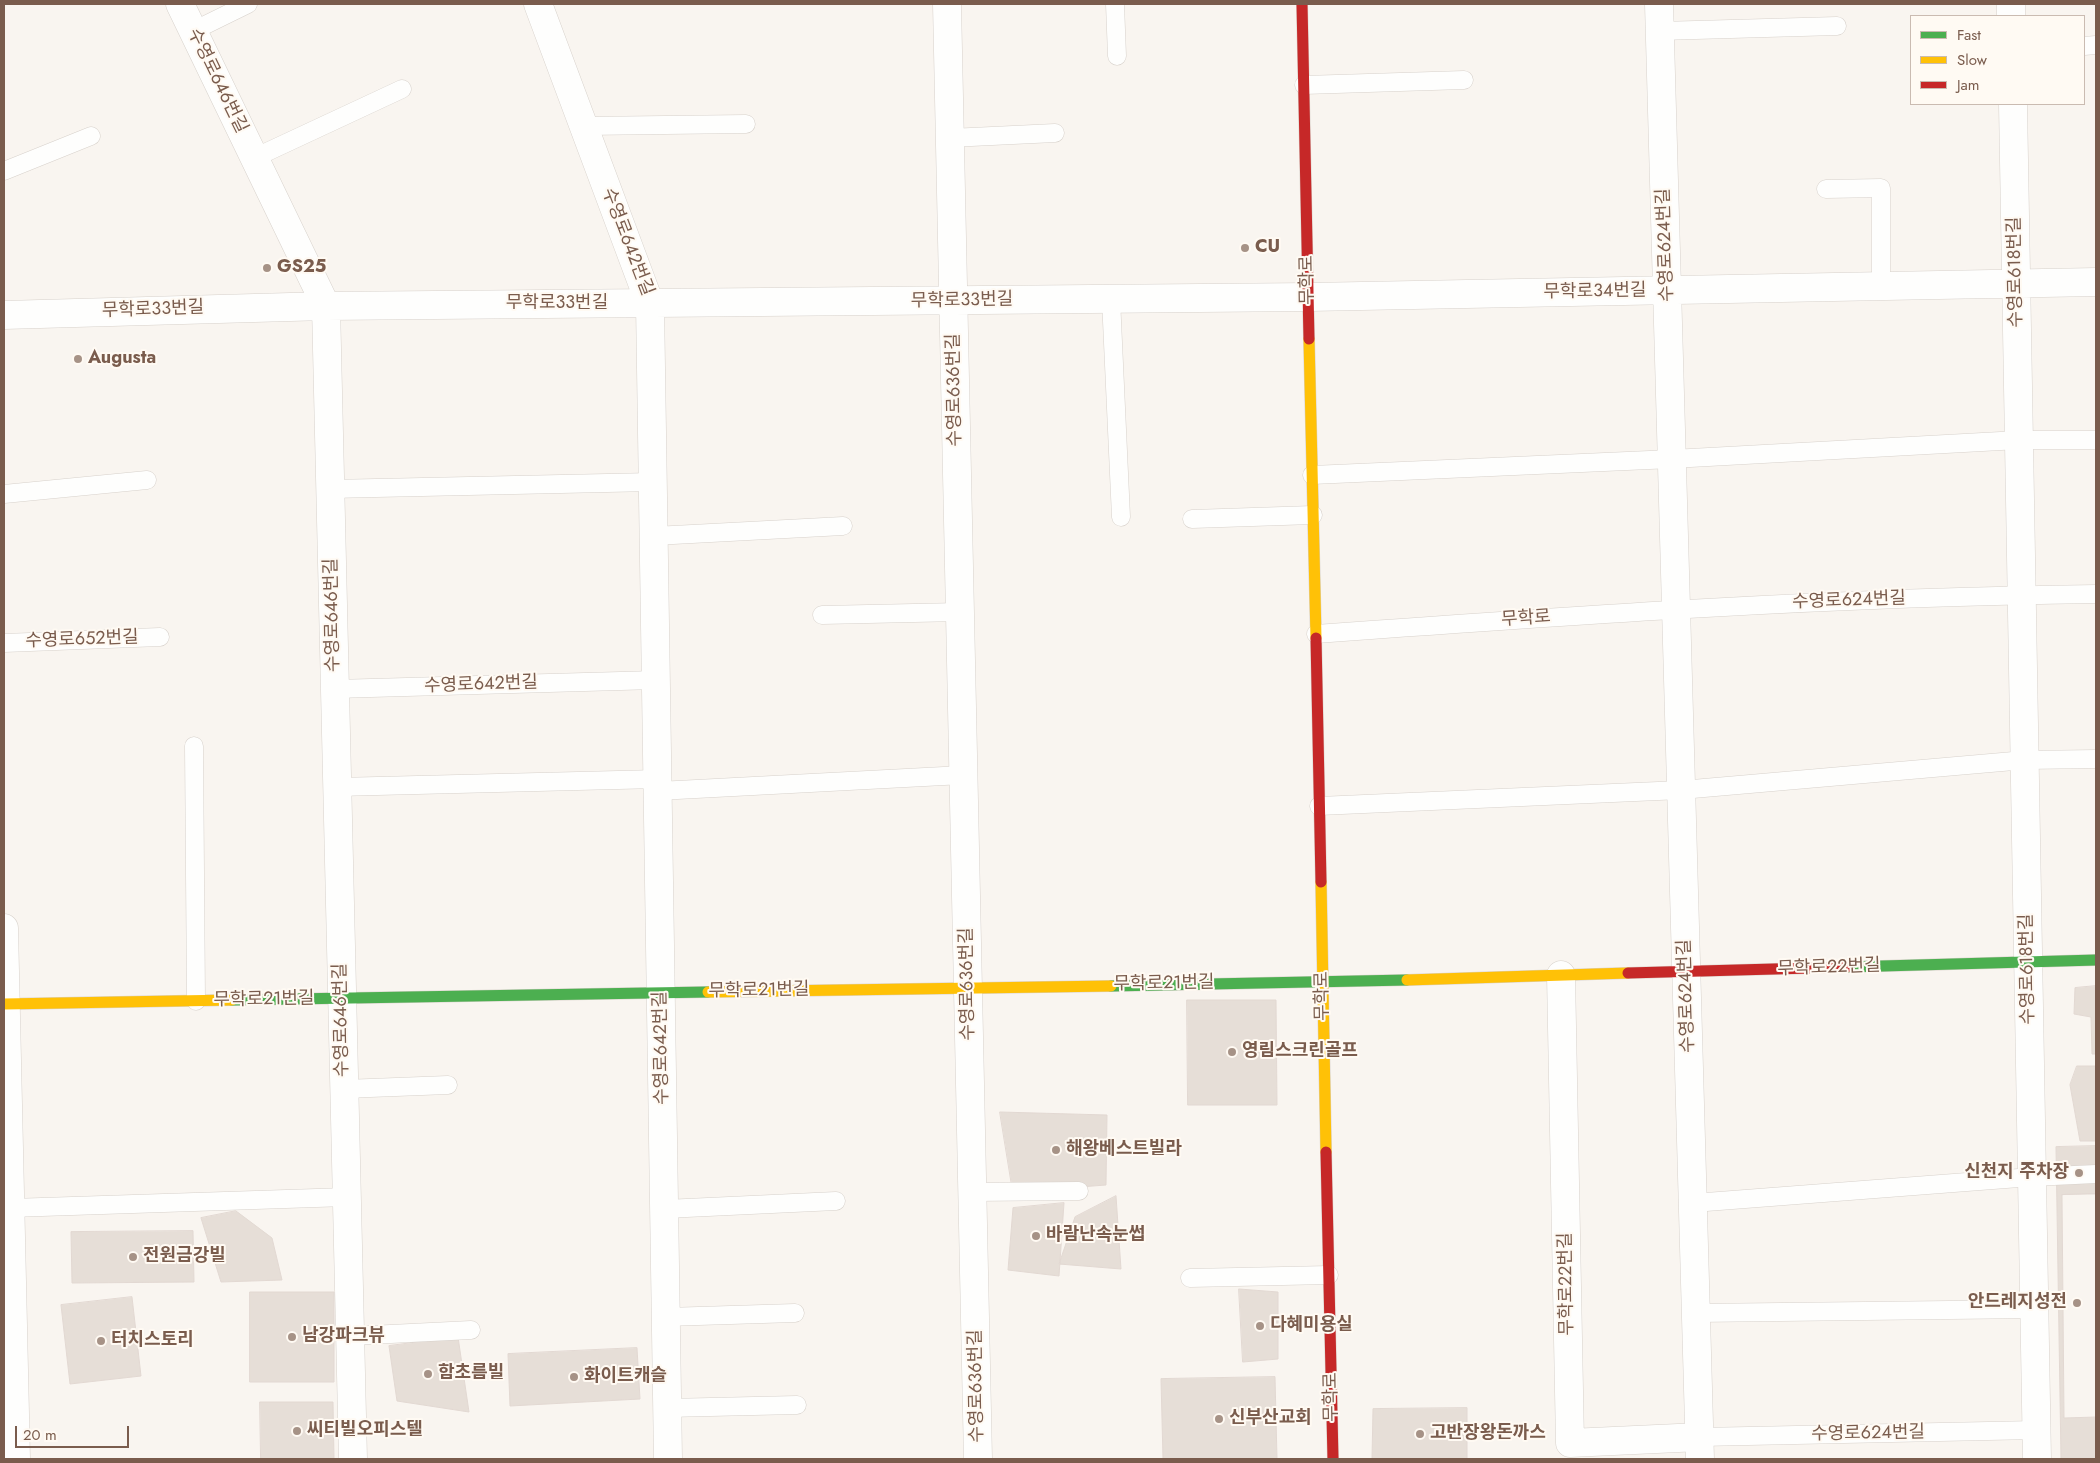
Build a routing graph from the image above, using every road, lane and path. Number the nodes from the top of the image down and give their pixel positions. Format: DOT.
graph roads {
  1 [pos="180,4"];
  2 [pos="248,4"];
  3 [pos="538,4"];
  4 [pos="947,4"];
  5 [pos="1115,4"];
  6 [pos="1302,4"];
  7 [pos="1660,4"];
  8 [pos="1837,26"];
  9 [pos="193,31"];
  10 [pos="1660,31"];
  11 [pos="1117,56"];
  12 [pos="1464,80"];
  13 [pos="1304,85"];
  14 [pos="402,89"];
  15 [pos="2013,105"];
  16 [pos="746,124"];
  17 [pos="584,126"];
  18 [pos="1055,133"];
  19 [pos="91,136"];
  20 [pos="950,138"];
  21 [pos="254,158"];
  22 [pos="4,171"];
  23 [pos="1826,189"];
  24 [pos="2096,282"];
  25 [pos="2016,284"];
  26 [pos="1881,286"];
  27 [pos="1667,290"];
  28 [pos="1308,297"];
  29 [pos="1111,299"];
  30 [pos="953,301"];
  31 [pos="650,304"];
  32 [pos="326,306"];
  33 [pos="4,315"];
  34 [pos="2019,440"];
  35 [pos="2096,440"];
  36 [pos="1672,460"];
  37 [pos="1312,475"];
  38 [pos="148,480"];
  39 [pos="653,482"];
  40 [pos="330,489"];
  41 [pos="4,494"];
  42 [pos="1313,515"];
  43 [pos="1121,517"];
  44 [pos="1192,519"];
  45 [pos="843,526"];
  46 [pos="654,536"];
  47 [pos="2021,594"];
  48 [pos="2096,594"];
  49 [pos="1676,608"];
  50 [pos="960,612"];
  51 [pos="822,615"];
  52 [pos="1316,634"];
  53 [pos="160,636"];
  54 [pos="4,643"];
  55 [pos="656,680"];
  56 [pos="335,689"];
  57 [pos="194,746"];
  58 [pos="2096,759"];
  59 [pos="2025,760"];
  60 [pos="963,775"];
  61 [pos="658,785"];
  62 [pos="337,787"];
  63 [pos="1681,790"];
  64 [pos="1319,806"];
  65 [pos="4,928"];
  66 [pos="2096,960"];
  67 [pos="2028,962"];
  68 [pos="1687,972"];
  69 [pos="1561,975"];
  70 [pos="1323,982"];
  71 [pos="968,987"];
  72 [pos="661,993"];
  73 [pos="342,998"];
  74 [pos="196,1001"];
  75 [pos="5,1004"];
  76 [pos="448,1085"];
  77 [pos="344,1089"];
  78 [pos="2096,1174"];
  79 [pos="2032,1177"];
  80 [pos="1079,1191"];
  81 [pos="972,1192"];
  82 [pos="346,1197"];
  83 [pos="836,1201"];
  84 [pos="1693,1203"];
  85 [pos="11,1208"];
  86 [pos="664,1209"];
  87 [pos="1329,1275"];
  88 [pos="1190,1278"];
  89 [pos="2034,1308"];
  90 [pos="1696,1313"];
  91 [pos="794,1314"];
  92 [pos="8,1315"];
  93 [pos="666,1317"];
  94 [pos="471,1330"];
  95 [pos="350,1336"];
  96 [pos="798,1405"];
  97 [pos="667,1408"];
  98 [pos="2036,1430"];
  99 [pos="1700,1448"];
  100 [pos="16,1459"];
  101 [pos="353,1459"];
  102 [pos="668,1459"];
  103 [pos="978,1459"];
  104 [pos="1333,1459"];
  105 [pos="2037,1459"];
  1 -- 9 [label="street, 수영로646번길"];
  2 -- 9 [label="lane"];
  3 -- 17 [label="street, 수영로642번길"];
  4 -- 20 [label="street, 수영로636번길"];
  5 -- 11 [label="lane"];
  6 -- 13 [label="street, 무학로"];
  7 -- 10 [label="street, 수영로624번길"];
  8 -- 10 [label="lane"];
  9 -- 21 [label="street, 수영로646번길"];
  10 -- 27 [label="street, 수영로624번길"];
  12 -- 13 [label="lane"];
  13 -- 28 [label="street, 무학로"];
  14 -- 21 [label="lane"];
  15 -- 25 [label="street, 수영로618번길"];
  16 -- 17 [label="lane"];
  17 -- 31 [label="street, 수영로642번길"];
  18 -- 20 [label="lane"];
  19 -- 22 [label="lane"];
  20 -- 30 [label="street, 수영로636번길"];
  21 -- 32 [label="street, 수영로646번길"];
  23 -- 26 [label="lane"];
  24 -- 25 [label="street, 무학로34번길"];
  25 -- 26 [label="street, 무학로34번길"];
  25 -- 34 [label="street, 수영로618번길"];
  26 -- 27 [label="street, 무학로34번길"];
  27 -- 28 [label="street, 무학로34번길"];
  27 -- 36 [label="street, 수영로624번길"];
  28 -- 29 [label="street, 무학로33번길"];
  28 -- 37 [label="street, 무학로"];
  29 -- 30 [label="street, 무학로33번길"];
  29 -- 43 [label="lane"];
  30 -- 31 [label="street, 무학로33번길"];
  30 -- 50 [label="street, 수영로636번길"];
  31 -- 32 [label="street, 무학로33번길"];
  31 -- 39 [label="street, 수영로642번길"];
  32 -- 33 [label="street, 무학로33번길"];
  32 -- 40 [label="street, 수영로646번길"];
  34 -- 35 [label="lane"];
  34 -- 36 [label="lane"];
  34 -- 47 [label="street, 수영로618번길"];
  36 -- 37 [label="lane"];
  36 -- 49 [label="street, 수영로624번길"];
  37 -- 42 [label="street, 무학로"];
  38 -- 41 [label="lane"];
  39 -- 40 [label="lane"];
  39 -- 46 [label="street, 수영로642번길"];
  40 -- 56 [label="street, 수영로646번길"];
  42 -- 44 [label="lane"];
  42 -- 52 [label="street, 무학로"];
  45 -- 46 [label="lane"];
  46 -- 55 [label="street, 수영로642번길"];
  47 -- 48 [label="lane"];
  47 -- 49 [label="lane, 수영로624번길"];
  47 -- 59 [label="street, 수영로618번길"];
  49 -- 52 [label="lane, 무학로"];
  49 -- 63 [label="street, 수영로624번길"];
  50 -- 51 [label="lane"];
  50 -- 60 [label="street, 수영로636번길"];
  52 -- 64 [label="street, 무학로"];
  53 -- 54 [label="lane, 수영로652번길"];
  55 -- 56 [label="lane, 수영로642번길"];
  55 -- 61 [label="street, 수영로642번길"];
  56 -- 62 [label="street, 수영로646번길"];
  57 -- 74 [label="lane, 무학로21번길"];
  58 -- 59 [label="lane"];
  59 -- 63 [label="lane"];
  59 -- 67 [label="street, 수영로618번길"];
  60 -- 61 [label="lane"];
  60 -- 71 [label="street, 수영로636번길"];
  61 -- 62 [label="lane"];
  61 -- 72 [label="street, 수영로642번길"];
  62 -- 73 [label="street, 수영로646번길"];
  63 -- 64 [label="lane"];
  63 -- 68 [label="street, 수영로624번길"];
  64 -- 70 [label="street, 무학로"];
  65 -- 75 [label="street"];
  66 -- 67 [label="street, 무학로22번길"];
  67 -- 68 [label="street, 무학로22번길"];
  67 -- 79 [label="street, 수영로618번길"];
  68 -- 69 [label="street, 무학로22번길"];
  68 -- 84 [label="street, 수영로624번길"];
  69 -- 70 [label="street, 무학로22번길"];
  69 -- 99 [label="street, 무학로22번길"];
  70 -- 71 [label="street, 무학로21번길"];
  70 -- 87 [label="street, 무학로"];
  71 -- 72 [label="street, 무학로21번길"];
  71 -- 81 [label="street, 수영로636번길"];
  72 -- 73 [label="street, 무학로21번길"];
  72 -- 86 [label="street, 수영로642번길"];
  73 -- 74 [label="street, 무학로21번길"];
  73 -- 77 [label="street, 수영로646번길"];
  74 -- 75 [label="street, 무학로21번길"];
  75 -- 85 [label="street"];
  76 -- 77 [label="lane, 수영로646번길"];
  77 -- 82 [label="street, 수영로646번길"];
  78 -- 79 [label="lane"];
  79 -- 84 [label="lane"];
  79 -- 89 [label="street, 수영로618번길"];
  80 -- 81 [label="lane"];
  81 -- 103 [label="street, 수영로636번길"];
  82 -- 85 [label="lane"];
  82 -- 95 [label="street, 수영로646번길"];
  83 -- 86 [label="lane"];
  84 -- 90 [label="street, 수영로624번길"];
  85 -- 92 [label="street"];
  86 -- 93 [label="street, 수영로642번길"];
  87 -- 88 [label="lane"];
  87 -- 104 [label="street, 무학로"];
  89 -- 90 [label="lane"];
  89 -- 98 [label="street, 수영로618번길"];
  90 -- 99 [label="street, 수영로624번길"];
  91 -- 93 [label="lane"];
  92 -- 100 [label="street"];
  93 -- 97 [label="street, 수영로642번길"];
  94 -- 95 [label="lane"];
  95 -- 101 [label="street, 수영로646번길"];
  96 -- 97 [label="lane"];
  97 -- 102 [label="street, 수영로642번길"];
  98 -- 99 [label="lane, 수영로624번길"];
  98 -- 105 [label="street, 수영로618번길"];
}
